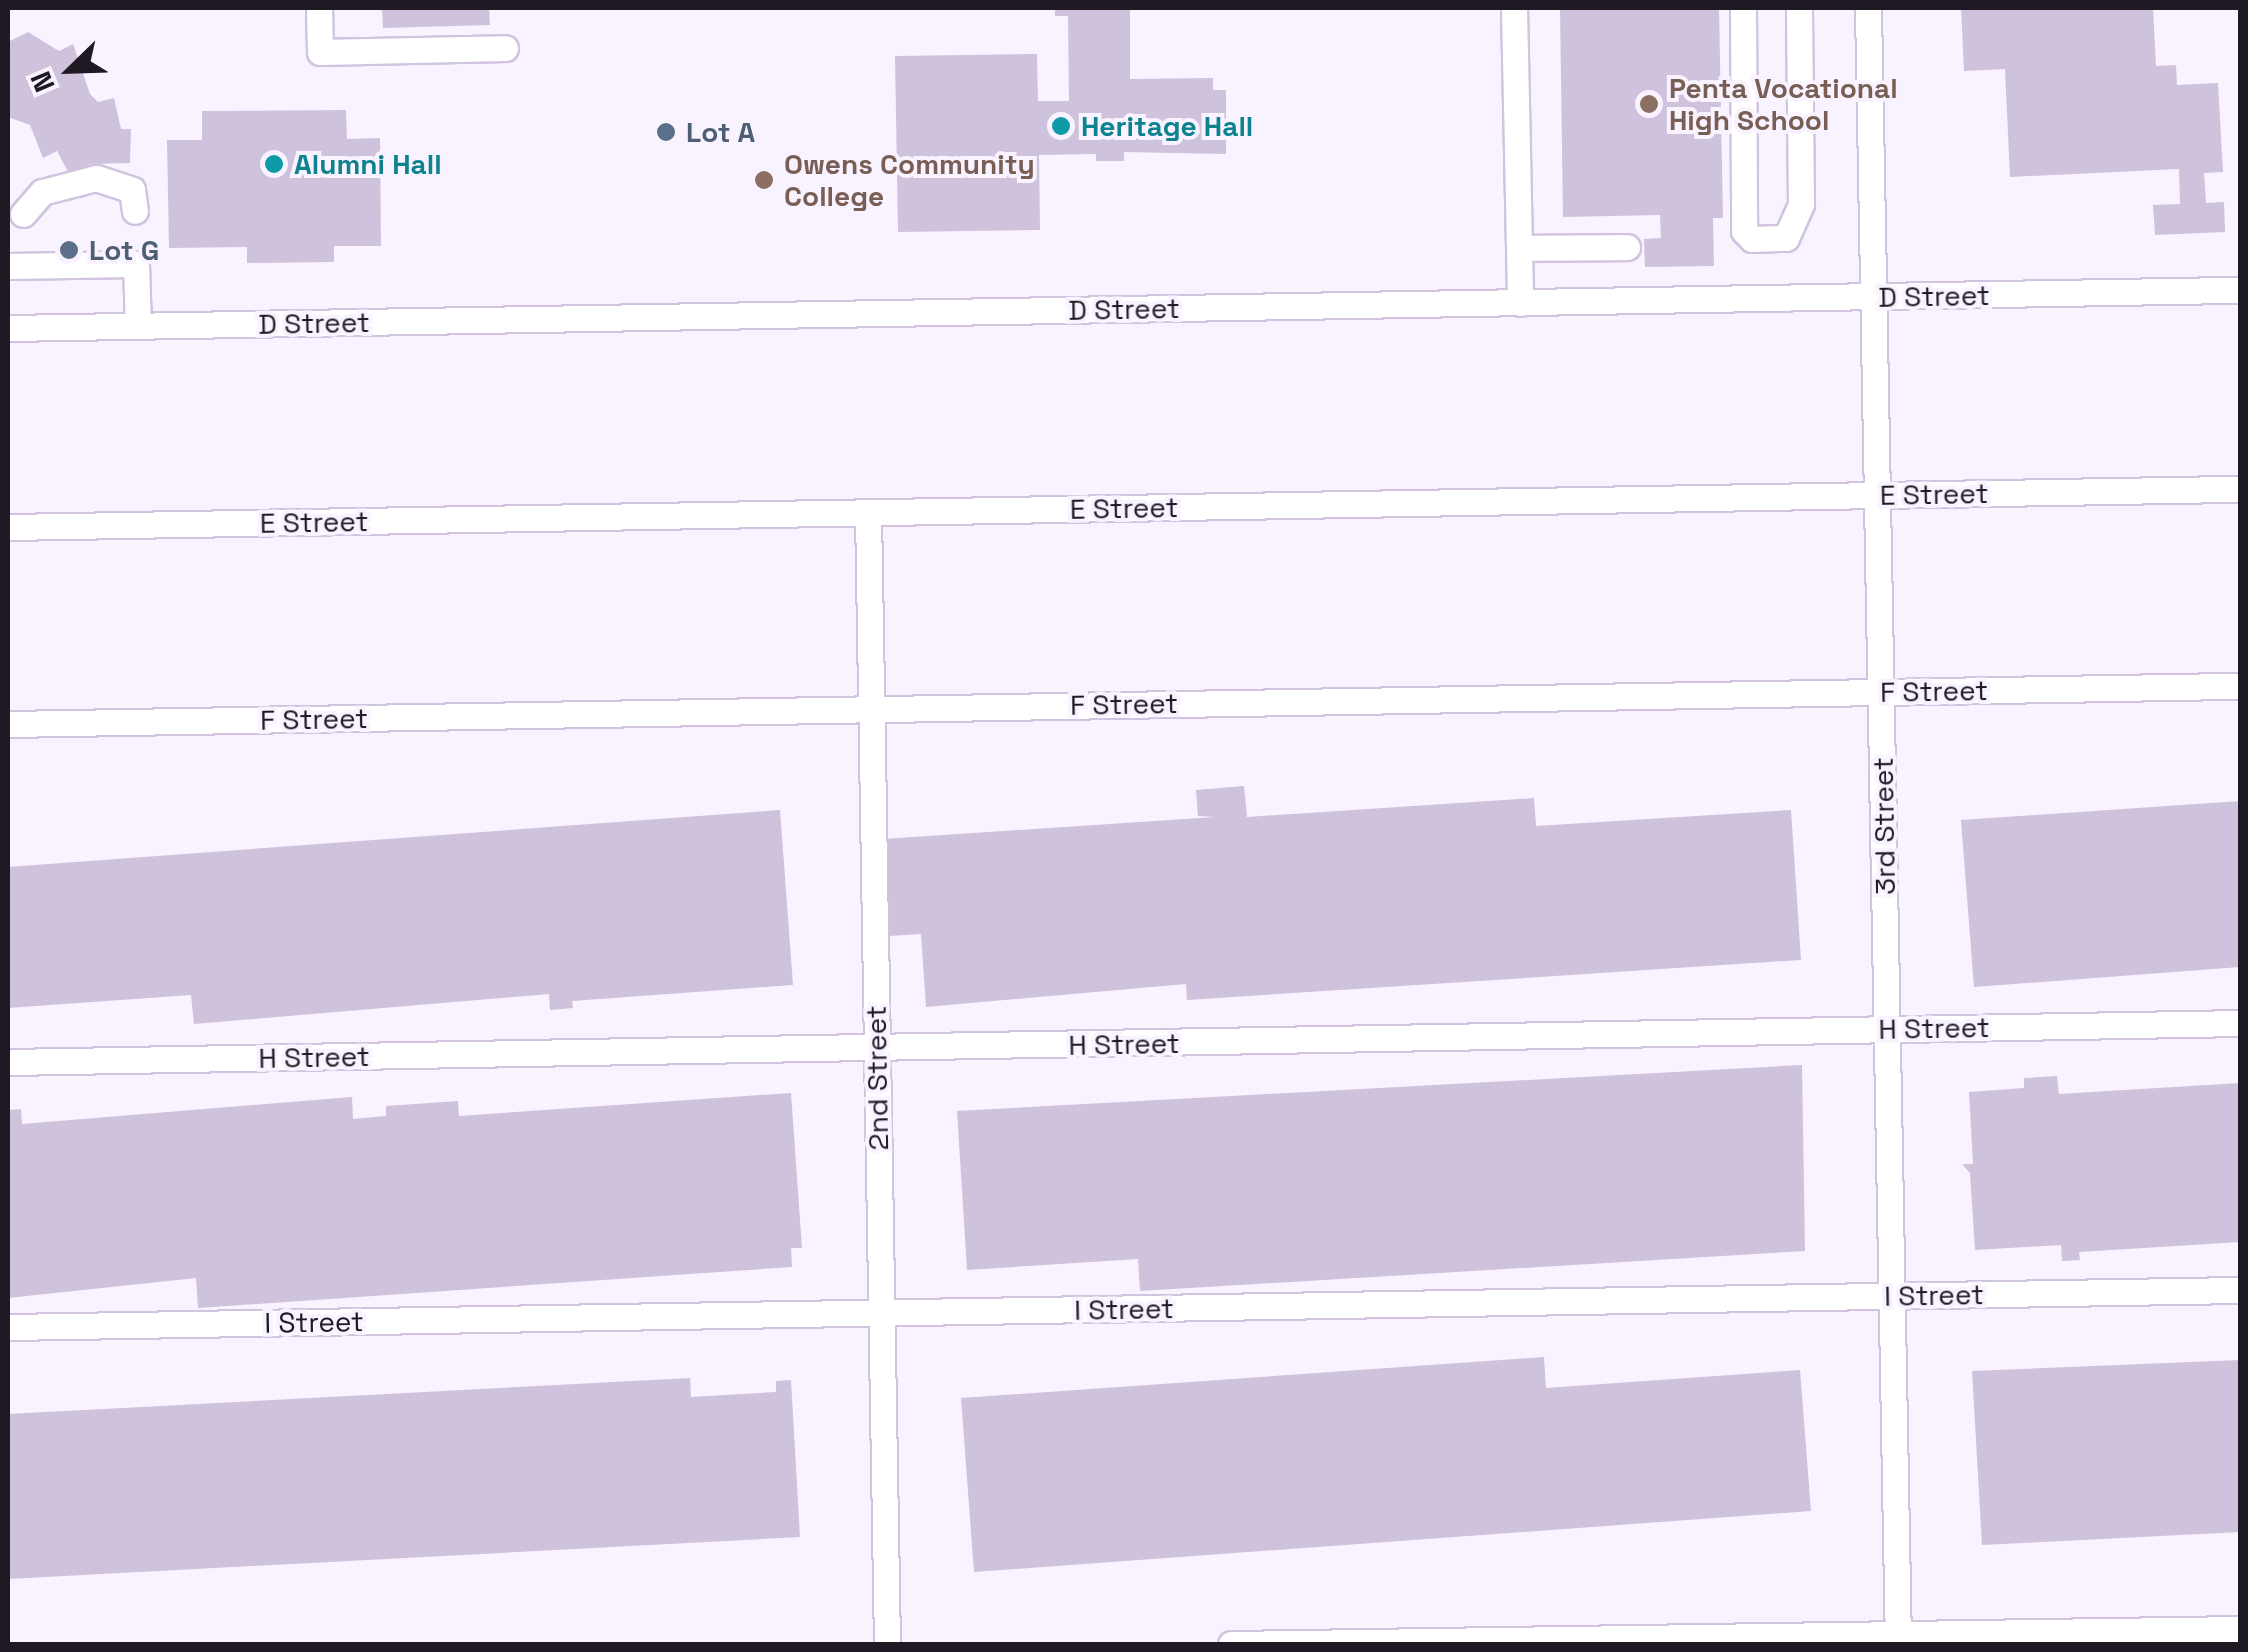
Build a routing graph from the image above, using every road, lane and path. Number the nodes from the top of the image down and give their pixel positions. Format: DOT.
graph roads {
  1 [pos="319,8"];
  2 [pos="1514,8"];
  3 [pos="1743,8"];
  4 [pos="1799,8"];
  5 [pos="1868,8"];
  6 [pos="505,48"];
  7 [pos="135,211"];
  8 [pos="23,214"];
  9 [pos="1627,247"];
  10 [pos="1518,248"];
  11 [pos="8,266"];
  12 [pos="2240,290"];
  13 [pos="1874,297"];
  14 [pos="1520,303"];
  15 [pos="138,326"];
  16 [pos="8,328"];
  17 [pos="2240,489"];
  18 [pos="1878,495"];
  19 [pos="868,512"];
  20 [pos="8,527"];
  21 [pos="2240,686"];
  22 [pos="1882,692"];
  23 [pos="871,709"];
  24 [pos="8,724"];
  25 [pos="2240,1023"];
  26 [pos="1888,1029"];
  27 [pos="877,1048"];
  28 [pos="8,1062"];
  29 [pos="2240,1290"];
  30 [pos="1893,1296"];
  31 [pos="880,1313"];
  32 [pos="8,1327"];
  33 [pos="2240,1629"];
  34 [pos="1898,1640"];
  35 [pos="1690,1641"];
  36 [pos="1553,1642"];
  37 [pos="1388,1643"];
  38 [pos="887,1644"];
  39 [pos="1230,1644"];
  1 -- 6 [label="street"];
  2 -- 10 [label="street"];
  3 -- 4 [label="street"];
  5 -- 13 [label="street, 3rd Street"];
  7 -- 8 [label="street"];
  9 -- 10 [label="street"];
  10 -- 14 [label="street"];
  11 -- 15 [label="street"];
  12 -- 13 [label="street, D Street"];
  13 -- 14 [label="street, D Street"];
  13 -- 18 [label="street, 3rd Street"];
  14 -- 15 [label="street, D Street"];
  15 -- 16 [label="street, D Street"];
  17 -- 18 [label="street, E Street"];
  18 -- 19 [label="street, E Street"];
  18 -- 22 [label="street, 3rd Street"];
  19 -- 20 [label="street, E Street"];
  19 -- 23 [label="street, 2nd Street"];
  21 -- 22 [label="street, F Street"];
  22 -- 23 [label="street, F Street"];
  22 -- 26 [label="street, 3rd Street"];
  23 -- 24 [label="street, F Street"];
  23 -- 27 [label="street, 2nd Street"];
  25 -- 26 [label="street, H Street"];
  26 -- 27 [label="street, H Street"];
  26 -- 30 [label="street, 3rd Street"];
  27 -- 28 [label="street, H Street"];
  27 -- 31 [label="street, 2nd Street"];
  29 -- 30 [label="street, I Street"];
  30 -- 31 [label="street, I Street"];
  30 -- 34 [label="street, 3rd Street"];
  31 -- 32 [label="street, I Street"];
  31 -- 38 [label="street, 2nd Street"];
  33 -- 34 [label="street"];
  34 -- 35 [label="street"];
  35 -- 36 [label="street"];
  36 -- 37 [label="street"];
  37 -- 39 [label="street"];
}
